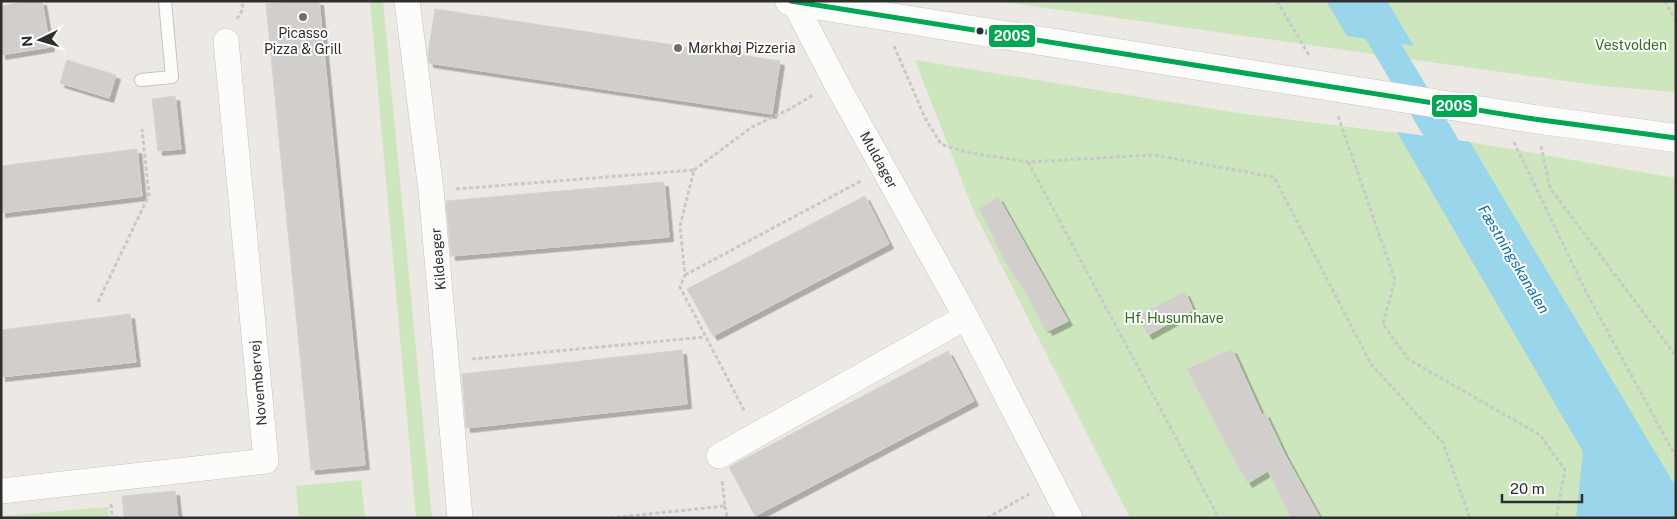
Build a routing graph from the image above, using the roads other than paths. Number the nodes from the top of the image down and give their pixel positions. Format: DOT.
graph roads {
  1 [pos="165,1"];
  2 [pos="407,1"];
  3 [pos="789,1"];
  4 [pos="794,2"];
  5 [pos="865,9"];
  6 [pos="226,41"];
  7 [pos="141,80"];
  8 [pos="1676,138"];
  9 [pos="966,318"];
  10 [pos="719,456"];
  11 [pos="1,490"];
  12 [pos="460,518"];
  13 [pos="1070,518"];
  1 -- 7 [label="lane"];
  2 -- 12 [label="street, Kildeager"];
  3 -- 4 [label="street"];
  4 -- 5 [label="street"];
  4 -- 9 [label="street, Muldager"];
  5 -- 8 [label="street"];
  6 -- 11 [label="street, Novembervej"];
  9 -- 10 [label="street"];
  9 -- 13 [label="street, Muldager"];
}
